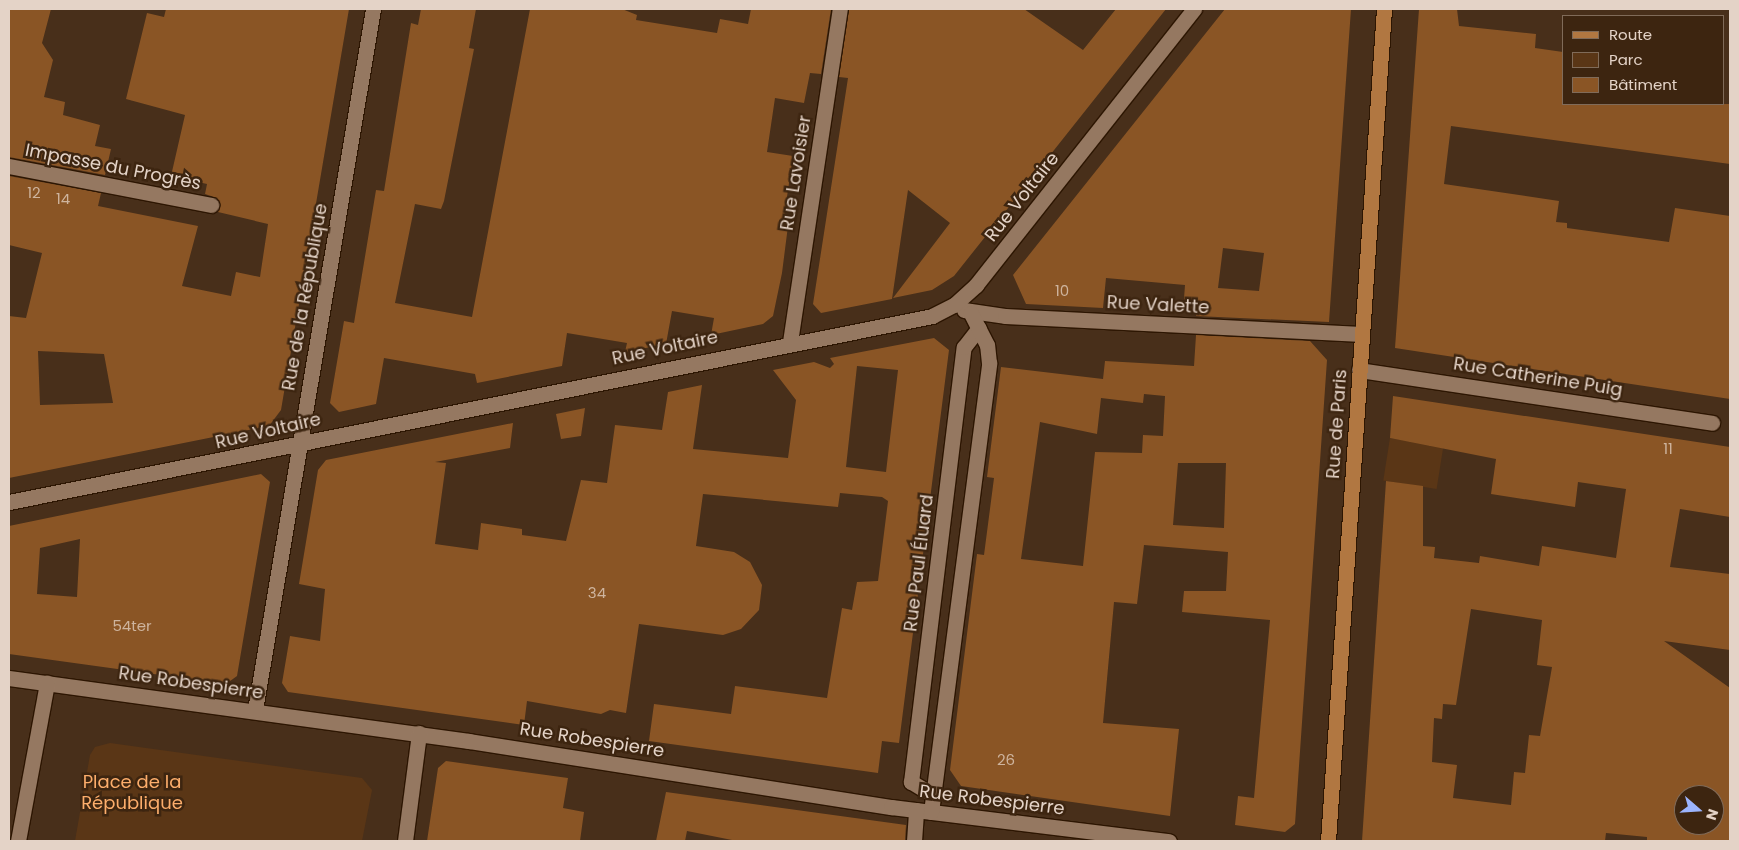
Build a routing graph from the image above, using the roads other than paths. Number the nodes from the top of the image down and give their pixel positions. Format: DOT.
graph roads {
  1 [pos="373,9"];
  2 [pos="840,9"];
  3 [pos="1194,9"];
  4 [pos="1384,9"];
  5 [pos="9,166"];
  6 [pos="211,205"];
  7 [pos="954,305"];
  8 [pos="971,313"];
  9 [pos="980,328"];
  10 [pos="1362,334"];
  11 [pos="790,342"];
  12 [pos="1359,370"];
  13 [pos="1712,423"];
  14 [pos="300,443"];
  15 [pos="9,502"];
  16 [pos="9,678"];
  17 [pos="46,683"];
  18 [pos="256,710"];
  19 [pos="419,733"];
  20 [pos="933,795"];
  21 [pos="924,811"];
  22 [pos="18,841"];
  23 [pos="405,841"];
  24 [pos="914,841"];
  25 [pos="1169,841"];
  26 [pos="1328,841"];
  1 -- 14 [label="street, Rue de la République"];
  2 -- 11 [label="street, Rue Lavoisier"];
  3 -- 7 [label="street, Rue Voltaire"];
  4 -- 10 [label="main road, Rue de Paris"];
  5 -- 6 [label="street, Impasse du Progrès"];
  7 -- 8 [label="street, Rue Valette"];
  7 -- 11 [label="street, Rue Voltaire"];
  8 -- 9 [label="street"];
  8 -- 10 [label="street, Rue Valette"];
  9 -- 20 [label="street"];
  9 -- 20 [label="street, Rue Paul Éluard"];
  10 -- 12 [label="main road, Rue de Paris"];
  11 -- 14 [label="street, Rue Voltaire"];
  12 -- 13 [label="street, Rue Catherine Puig"];
  12 -- 26 [label="main road, Rue de Paris"];
  14 -- 15 [label="street, Rue Voltaire"];
  14 -- 18 [label="street, Rue de la République"];
  16 -- 17 [label="street, Rue Robespierre"];
  17 -- 18 [label="street, Rue Robespierre"];
  17 -- 22 [label="street"];
  18 -- 19 [label="street, Rue Robespierre"];
  19 -- 21 [label="street, Rue Robespierre"];
  19 -- 23 [label="street"];
  20 -- 21 [label="street"];
  21 -- 24 [label="street"];
  21 -- 25 [label="street, Rue Robespierre"];
}
